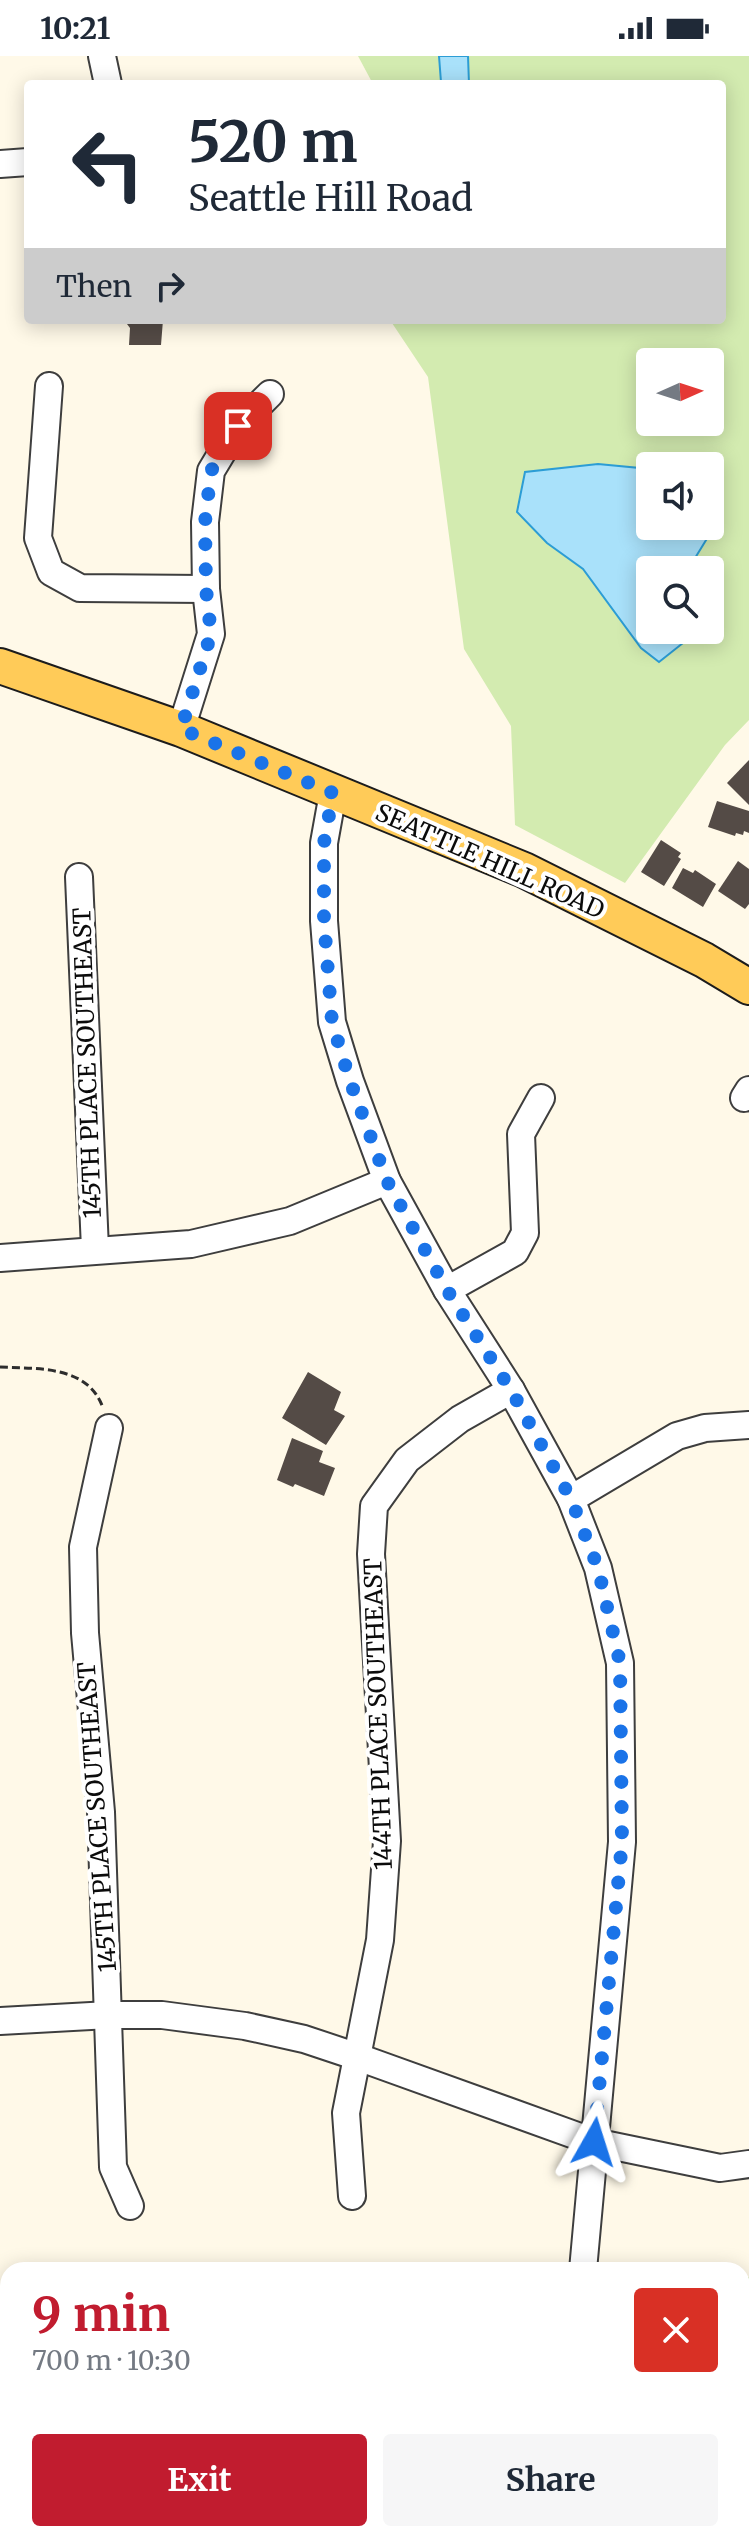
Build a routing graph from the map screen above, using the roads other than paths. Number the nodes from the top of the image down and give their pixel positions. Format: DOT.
graph roads {
  1 [pos="102,56"];
  2 [pos="107,80"];
  3 [pos="24,162"];
  4 [pos="0,164"];
  5 [pos="49,386"];
  6 [pos="270,394"];
  7 [pos="206,589"];
  8 [pos="0,666"];
  9 [pos="181,729"];
  10 [pos="333,793"];
  11 [pos="79,877"];
  12 [pos="749,987"];
  13 [pos="541,1098"];
  14 [pos="387,1181"];
  15 [pos="95,1249"];
  16 [pos="0,1258"];
  17 [pos="447,1290"];
  18 [pos="511,1390"];
  19 [pos="749,1425"];
  20 [pos="109,1428"];
  21 [pos="571,1499"];
  22 [pos="109,2015"];
  23 [pos="0,2021"];
  24 [pos="355,2056"];
  25 [pos="594,2142"];
  26 [pos="749,2164"];
  27 [pos="352,2196"];
  28 [pos="130,2206"];
  29 [pos="584,2262"];
  1 -- 2 [label="street"];
  3 -- 4 [label="street"];
  5 -- 7 [label="street"];
  6 -- 7 [label="street"];
  7 -- 9 [label="street"];
  8 -- 9 [label="main road, SEATTLE HILL ROAD"];
  9 -- 10 [label="main road, SEATTLE HILL ROAD"];
  10 -- 12 [label="main road, SEATTLE HILL ROAD"];
  10 -- 14 [label="street"];
  11 -- 15 [label="street, 145TH PLACE SOUTHEAST"];
  13 -- 17 [label="street"];
  14 -- 15 [label="street"];
  14 -- 17 [label="street"];
  15 -- 16 [label="street"];
  17 -- 18 [label="street"];
  18 -- 21 [label="street"];
  18 -- 24 [label="street, 144TH PLACE SOUTHEAST"];
  19 -- 21 [label="street"];
  20 -- 22 [label="street, 145TH PLACE SOUTHEAST"];
  21 -- 25 [label="street"];
  22 -- 23 [label="street"];
  22 -- 24 [label="street"];
  22 -- 28 [label="street, 145TH PLACE SOUTHEAST"];
  24 -- 25 [label="street"];
  24 -- 27 [label="street, 144TH PLACE SOUTHEAST"];
  25 -- 26 [label="street"];
  25 -- 29 [label="street"];
}
